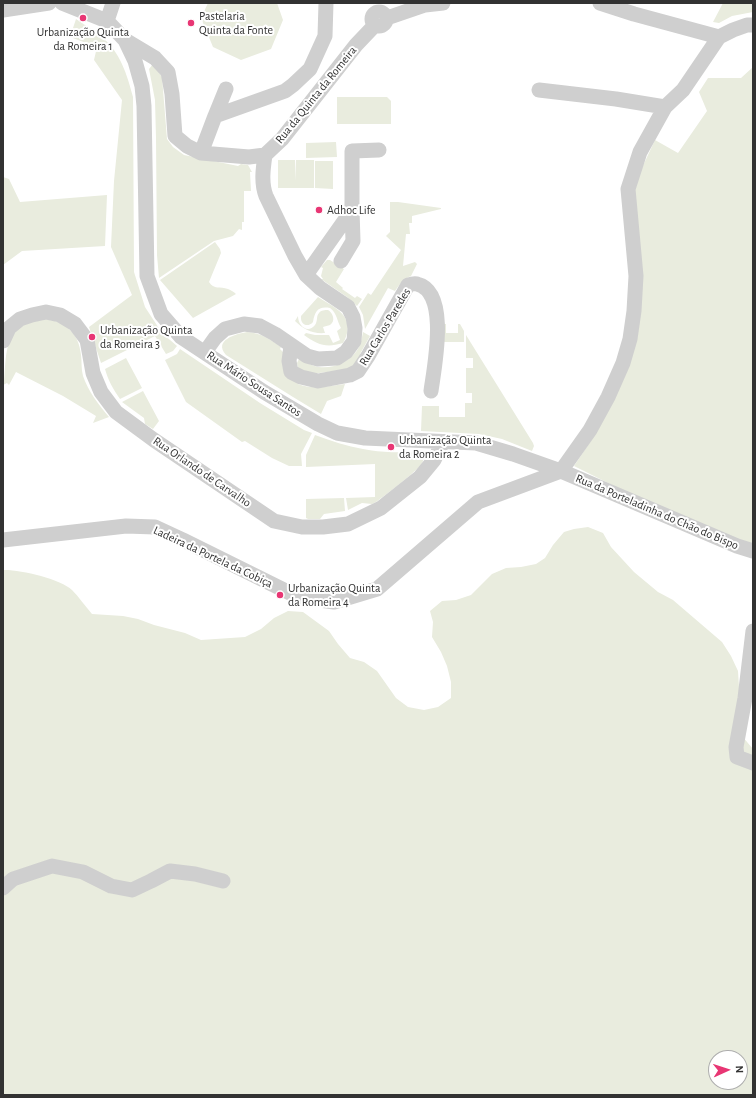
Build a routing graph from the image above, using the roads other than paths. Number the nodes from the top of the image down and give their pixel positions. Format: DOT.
graph roads {
  1 [pos="49,3"];
  2 [pos="62,3"];
  3 [pos="113,3"];
  4 [pos="326,3"];
  5 [pos="443,3"];
  6 [pos="600,3"];
  7 [pos="22,5"];
  8 [pos="3,10"];
  9 [pos="377,15"];
  10 [pos="107,21"];
  11 [pos="753,25"];
  12 [pos="720,38"];
  13 [pos="125,40"];
  14 [pos="226,89"];
  15 [pos="539,90"];
  16 [pos="665,107"];
  17 [pos="215,116"];
  18 [pos="379,150"];
  19 [pos="201,153"];
  20 [pos="265,155"];
  21 [pos="352,210"];
  22 [pos="341,260"];
  23 [pos="306,275"];
  24 [pos="3,341"];
  25 [pos="291,346"];
  26 [pos="204,352"];
  27 [pos="431,391"];
  28 [pos="443,442"];
  29 [pos="561,471"];
  30 [pos="3,540"];
  31 [pos="753,551"];
  32 [pos="753,631"];
  33 [pos="753,763"];
  34 [pos="223,881"];
  35 [pos="3,888"];
  1 -- 7 [label="street"];
  2 -- 10 [label="street"];
  3 -- 10 [label="street"];
  4 -- 17 [label="street"];
  5 -- 9 [label="street"];
  6 -- 12 [label="street"];
  7 -- 8 [label="street"];
  9 -- 20 [label="street, Rua da Quinta da Romeira"];
  10 -- 13 [label="street"];
  11 -- 12 [label="street"];
  12 -- 16 [label="street"];
  13 -- 19 [label="street"];
  13 -- 26 [label="street, Rua Mário Sousa Santos"];
  14 -- 17 [label="street"];
  15 -- 16 [label="street"];
  16 -- 29 [label="street"];
  17 -- 19 [label="street"];
  18 -- 21 [label="street"];
  19 -- 20 [label="street"];
  20 -- 23 [label="street"];
  21 -- 22 [label="street"];
  21 -- 23 [label="street"];
  23 -- 25 [label="street"];
  24 -- 28 [label="street, Rua Orlando de Carvalho"];
  25 -- 26 [label="street"];
  25 -- 27 [label="street, Rua Carlos Paredes"];
  26 -- 28 [label="street, Rua Mário Sousa Santos"];
  28 -- 29 [label="street, Rua Mário Sousa Santos"];
  29 -- 30 [label="street, Ladeira da Portela da Cobiça"];
  29 -- 31 [label="street, Rua da Porteladinha do Chão do Bispo"];
  32 -- 33 [label="street"];
  34 -- 35 [label="street"];
}
